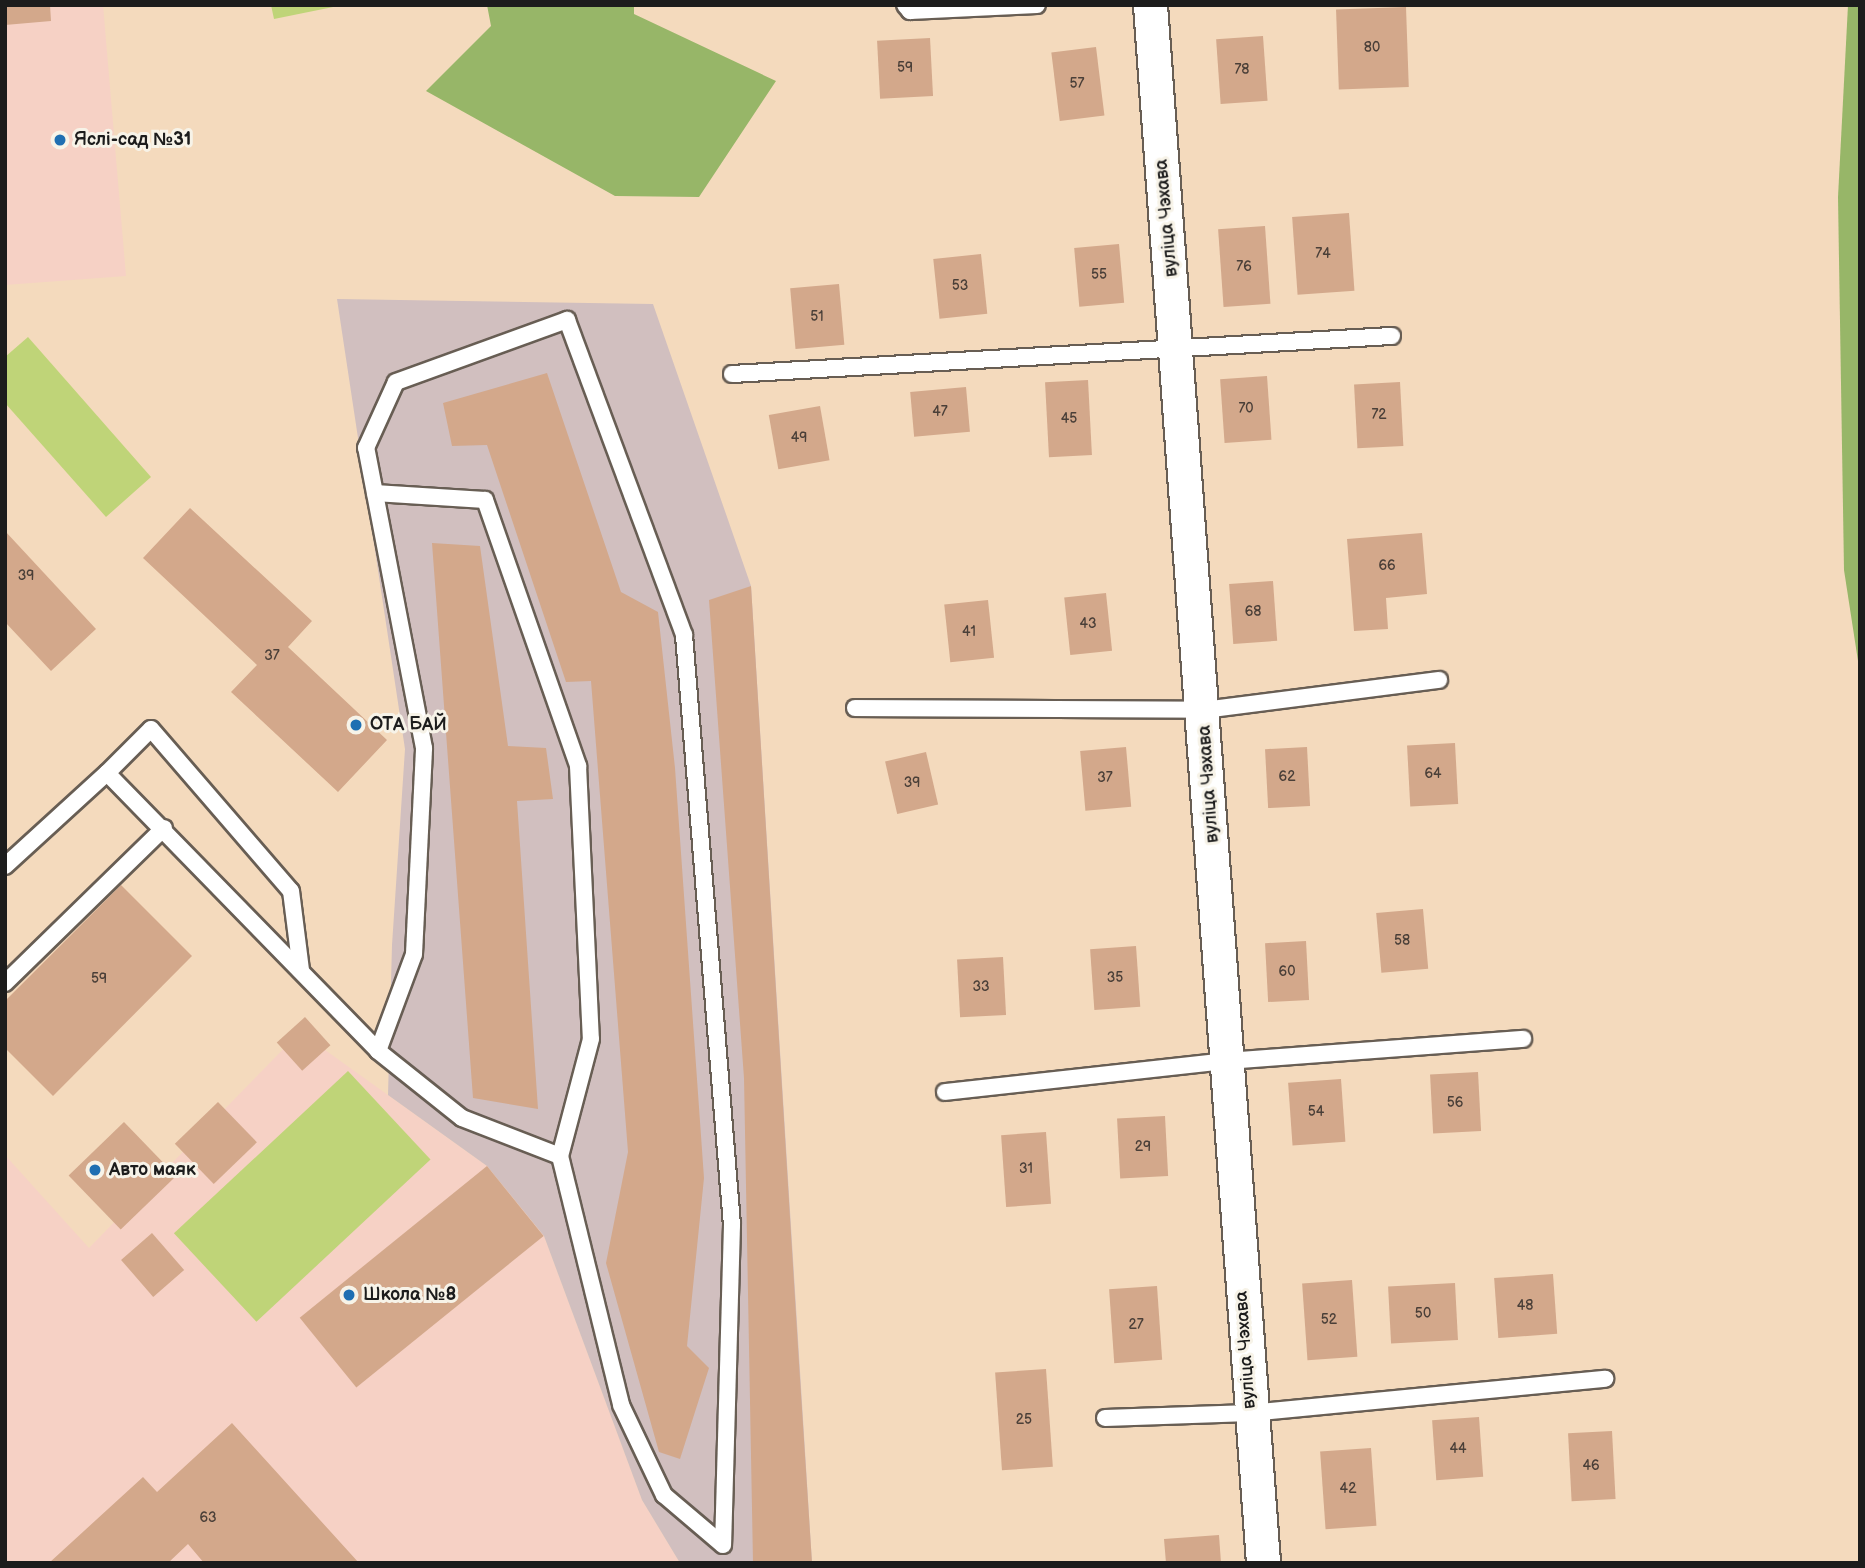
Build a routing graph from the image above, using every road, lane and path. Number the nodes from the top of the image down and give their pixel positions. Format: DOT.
graph roads {
  1 [pos="905,5"];
  2 [pos="1037,5"];
  3 [pos="1150,5"];
  4 [pos="1392,336"];
  5 [pos="1178,347"];
  6 [pos="732,374"];
  7 [pos="375,493"];
  8 [pos="1439,680"];
  9 [pos="855,708"];
  10 [pos="1204,710"];
  11 [pos="107,773"];
  12 [pos="164,828"];
  13 [pos="5,866"];
  14 [pos="301,970"];
  15 [pos="5,983"];
  16 [pos="1523,1039"];
  17 [pos="378,1051"];
  18 [pos="1228,1061"];
  19 [pos="945,1093"];
  20 [pos="560,1156"];
  21 [pos="1605,1378"];
  22 [pos="1250,1413"];
  23 [pos="1105,1418"];
  24 [pos="1263,1563"];
  1 -- 2 [label="lane"];
  3 -- 5 [label="street, вуліца Чэхава"];
  4 -- 5 [label="lane"];
  5 -- 6 [label="lane"];
  5 -- 10 [label="street, вуліца Чэхава"];
  7 -- 17 [label="lane"];
  7 -- 20 [label="lane"];
  7 -- 20 [label="lane"];
  8 -- 10 [label="lane"];
  9 -- 10 [label="lane"];
  10 -- 18 [label="street, вуліца Чэхава"];
  11 -- 12 [label="lane"];
  11 -- 13 [label="lane"];
  11 -- 14 [label="lane"];
  12 -- 14 [label="lane"];
  12 -- 15 [label="lane"];
  14 -- 17 [label="lane"];
  16 -- 18 [label="lane"];
  17 -- 20 [label="lane"];
  18 -- 19 [label="lane"];
  18 -- 22 [label="street, вуліца Чэхава"];
  21 -- 22 [label="lane"];
  22 -- 23 [label="lane"];
  22 -- 24 [label="street, вуліца Чэхава"];
}
